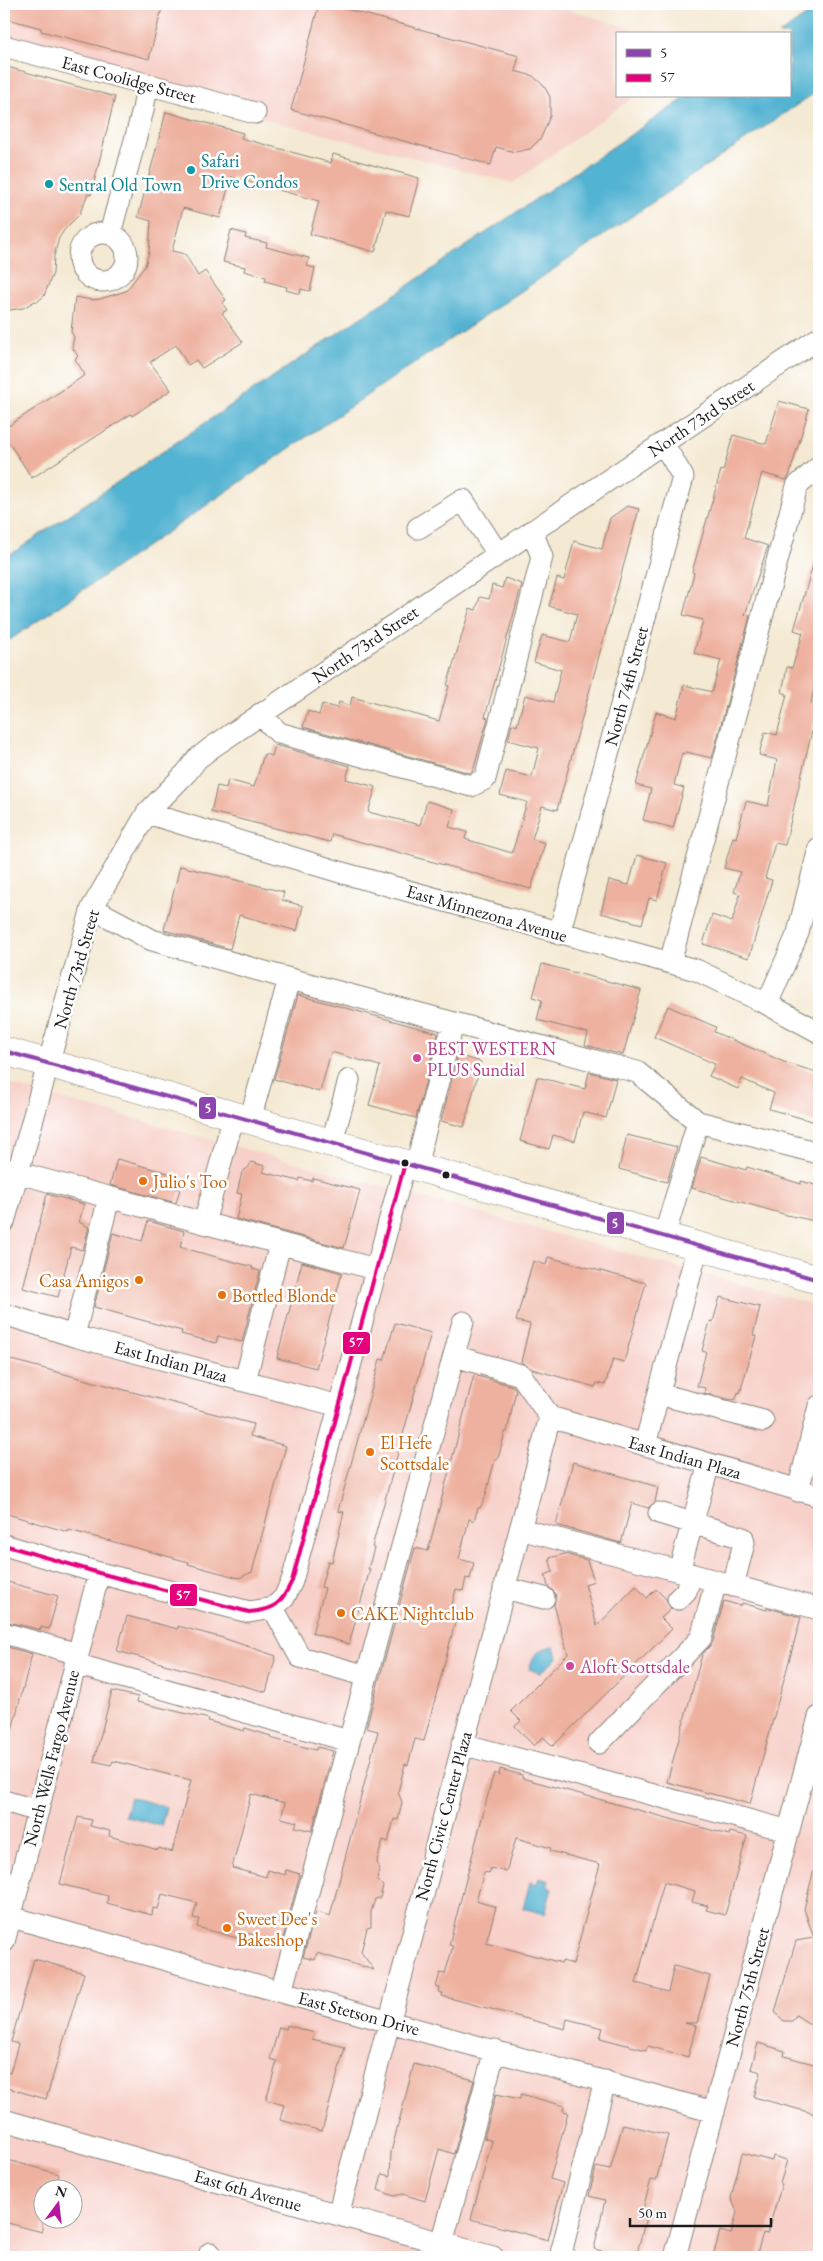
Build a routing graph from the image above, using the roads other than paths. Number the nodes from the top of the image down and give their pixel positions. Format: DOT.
graph roads {
  1 [pos="4,46"];
  2 [pos="147,84"];
  3 [pos="255,112"];
  4 [pos="110,234"];
  5 [pos="819,338"];
  6 [pos="663,443"];
  7 [pos="819,467"];
  8 [pos="418,528"];
  9 [pos="532,531"];
  10 [pos="498,554"];
  11 [pos="260,714"];
  12 [pos="147,813"];
  13 [pos="819,848"];
  14 [pos="92,908"];
  15 [pos="559,934"];
  16 [pos="670,963"];
  17 [pos="289,979"];
  18 [pos="767,1004"];
  19 [pos="453,1024"];
  20 [pos="819,1032"];
  21 [pos="4,1051"];
  22 [pos="50,1063"];
  23 [pos="349,1080"];
  24 [pos="242,1117"];
  25 [pos="698,1122"];
  26 [pos="332,1142"];
  27 [pos="819,1153"];
  28 [pos="410,1164"];
  29 [pos="11,1171"];
  30 [pos="108,1198"];
  31 [pos="4,1222"];
  32 [pos="204,1223"];
  33 [pos="664,1237"];
  34 [pos="280,1244"];
  35 [pos="698,1246"];
  36 [pos="375,1269"];
  37 [pos="819,1280"];
  38 [pos="4,1314"];
  39 [pos="463,1322"];
  40 [pos="74,1336"];
  41 [pos="454,1356"];
  42 [pos="245,1381"];
  43 [pos="659,1394"];
  44 [pos="339,1406"];
  45 [pos="819,1406"];
  46 [pos="550,1418"];
  47 [pos="763,1421"];
  48 [pos="645,1445"];
  49 [pos="709,1464"];
  50 [pos="798,1491"];
  51 [pos="819,1496"];
  52 [pos="659,1513"];
  53 [pos="692,1523"];
  54 [pos="520,1529"];
  55 [pos="4,1545"];
  56 [pos="98,1573"];
  57 [pos="685,1573"];
  58 [pos="725,1584"];
  59 [pos="504,1588"];
  60 [pos="544,1598"];
  61 [pos="678,1599"];
  62 [pos="273,1608"];
  63 [pos="819,1609"];
  64 [pos="4,1633"];
  65 [pos="77,1659"];
  66 [pos="367,1676"];
  67 [pos="819,1717"];
  68 [pos="349,1741"];
  69 [pos="599,1743"];
  70 [pos="462,1744"];
  71 [pos="4,1801"];
  72 [pos="38,1811"];
  73 [pos="789,1831"];
  74 [pos="7,1916"];
  75 [pos="4,1942"];
  76 [pos="281,1992"];
  77 [pos="388,2020"];
  78 [pos="494,2050"];
  79 [pos="605,2082"];
  80 [pos="714,2112"];
  81 [pos="4,2120"];
  82 [pos="338,2215"];
  83 [pos="442,2244"];
  84 [pos="493,2257"];
  85 [pos="560,2257"];
  86 [pos="675,2257"];
  1 -- 2 [label="street, East Coolidge Street"];
  2 -- 3 [label="street, East Coolidge Street"];
  2 -- 4 [label="street"];
  5 -- 6 [label="street, North 73rd Street"];
  6 -- 9 [label="street, North 73rd Street"];
  6 -- 15 [label="street, North 74th Street"];
  7 -- 16 [label="street"];
  8 -- 10 [label="street"];
  9 -- 10 [label="street, North 73rd Street"];
  9 -- 11 [label="street"];
  10 -- 11 [label="street, North 73rd Street"];
  11 -- 12 [label="street, North 73rd Street"];
  12 -- 14 [label="street, North 73rd Street"];
  12 -- 15 [label="street, East Minnezona Avenue"];
  13 -- 18 [label="street"];
  14 -- 17 [label="street"];
  14 -- 22 [label="street, North 73rd Street"];
  15 -- 16 [label="street, East Minnezona Avenue"];
  16 -- 18 [label="street, East Minnezona Avenue"];
  17 -- 19 [label="street"];
  17 -- 24 [label="street"];
  18 -- 20 [label="street, East Minnezona Avenue"];
  19 -- 25 [label="street"];
  19 -- 28 [label="street"];
  21 -- 22 [label="main road"];
  22 -- 24 [label="main road"];
  22 -- 29 [label="street, North 73rd Street"];
  23 -- 26 [label="street"];
  24 -- 26 [label="main road"];
  24 -- 32 [label="street"];
  25 -- 27 [label="street"];
  25 -- 33 [label="street"];
  26 -- 28 [label="main road"];
  28 -- 33 [label="main road"];
  28 -- 36 [label="street"];
  29 -- 30 [label="street"];
  29 -- 31 [label="street, North 73rd Street"];
  30 -- 32 [label="street"];
  30 -- 40 [label="street"];
  32 -- 34 [label="street"];
  33 -- 35 [label="main road"];
  34 -- 36 [label="street"];
  34 -- 42 [label="street"];
  35 -- 37 [label="main road"];
  35 -- 43 [label="street"];
  36 -- 44 [label="street"];
  38 -- 40 [label="street, East Indian Plaza"];
  39 -- 41 [label="street"];
  40 -- 42 [label="street, East Indian Plaza"];
  41 -- 46 [label="street"];
  41 -- 66 [label="street"];
  42 -- 44 [label="street, East Indian Plaza"];
  43 -- 47 [label="street"];
  43 -- 48 [label="street"];
  44 -- 62 [label="street"];
  45 -- 50 [label="street"];
  46 -- 48 [label="street, East Indian Plaza"];
  46 -- 54 [label="street, North Civic Center Plaza"];
  48 -- 49 [label="street, East Indian Plaza"];
  49 -- 50 [label="street, East Indian Plaza"];
  49 -- 53 [label="street"];
  50 -- 51 [label="street, East Indian Plaza"];
  52 -- 53 [label="street"];
  53 -- 57 [label="street"];
  53 -- 58 [label="street"];
  54 -- 57 [label="street"];
  54 -- 59 [label="street, North Civic Center Plaza"];
  55 -- 56 [label="street"];
  56 -- 62 [label="street"];
  56 -- 65 [label="street, North Wells Fargo Avenue"];
  57 -- 58 [label="street"];
  57 -- 61 [label="street"];
  58 -- 63 [label="street"];
  58 -- 69 [label="street"];
  59 -- 60 [label="street"];
  59 -- 70 [label="street, North Civic Center Plaza"];
  62 -- 66 [label="street"];
  64 -- 65 [label="street"];
  65 -- 68 [label="street"];
  65 -- 72 [label="street, North Wells Fargo Avenue"];
  66 -- 68 [label="street"];
  67 -- 73 [label="street, North 75th Street"];
  68 -- 76 [label="street"];
  70 -- 73 [label="street"];
  70 -- 77 [label="street, North Civic Center Plaza"];
  71 -- 72 [label="street"];
  72 -- 74 [label="street, North Wells Fargo Avenue"];
  73 -- 80 [label="street, North 75th Street"];
  74 -- 75 [label="street, North Wells Fargo Avenue"];
  74 -- 76 [label="street, East Stetson Drive"];
  76 -- 77 [label="street, East Stetson Drive"];
  77 -- 78 [label="street, East Stetson Drive"];
  77 -- 82 [label="street, North Civic Center Plaza"];
  78 -- 79 [label="street, East Stetson Drive"];
  78 -- 83 [label="street"];
  79 -- 80 [label="street, East Stetson Drive"];
  79 -- 85 [label="street"];
  80 -- 86 [label="street, North 75th Street"];
  81 -- 82 [label="street, East 6th Avenue"];
  82 -- 83 [label="street, East 6th Avenue"];
  83 -- 84 [label="street, East 6th Avenue"];
}
